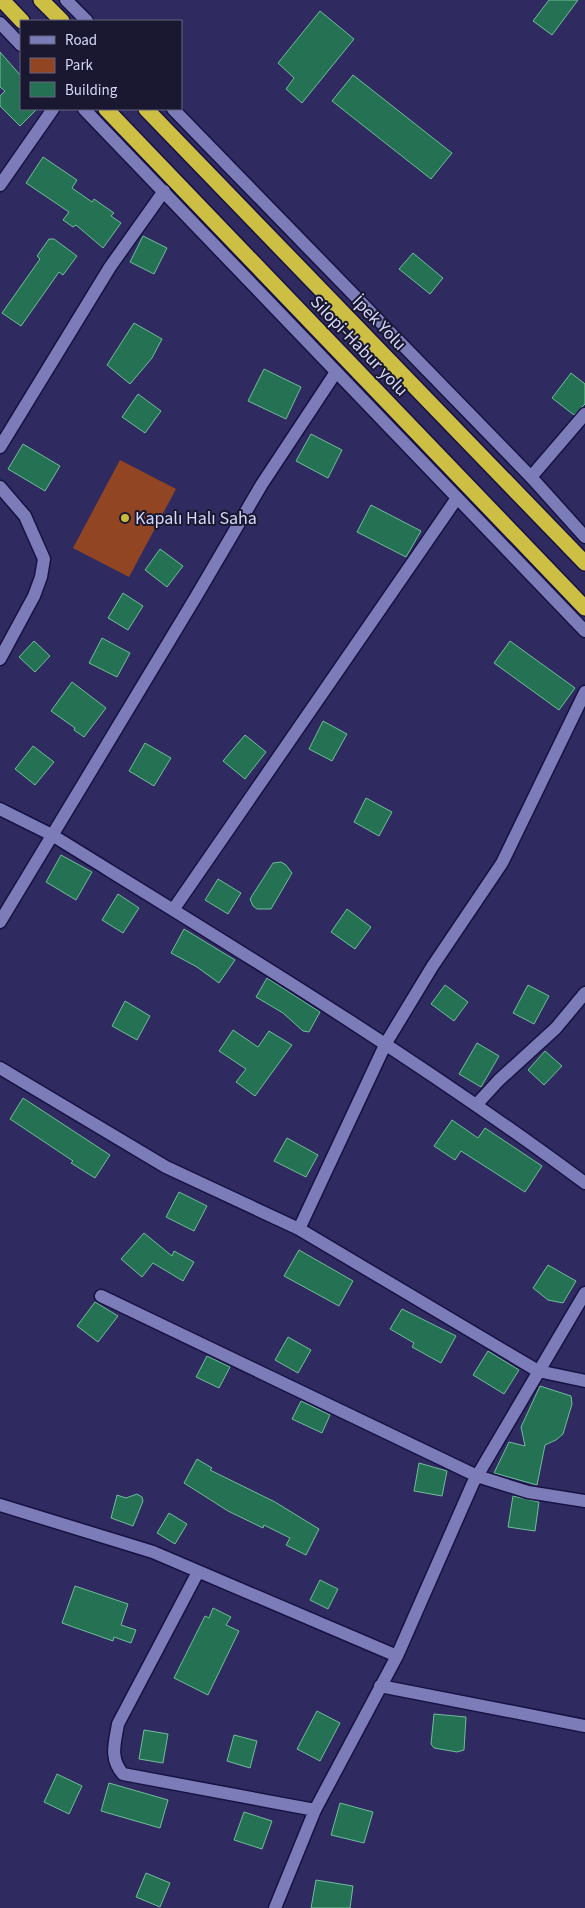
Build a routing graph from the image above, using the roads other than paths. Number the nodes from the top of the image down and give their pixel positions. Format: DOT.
graph roads {
  1 [pos="2,0"];
  2 [pos="41,0"];
  3 [pos="66,0"];
  4 [pos="21,20"];
  5 [pos="61,20"];
  6 [pos="86,20"];
  7 [pos="0,23"];
  8 [pos="20,44"];
  9 [pos="52,110"];
  10 [pos="85,110"];
  11 [pos="107,110"];
  12 [pos="147,110"];
  13 [pos="174,110"];
  14 [pos="0,185"];
  15 [pos="164,191"];
  16 [pos="336,372"];
  17 [pos="585,414"];
  18 [pos="0,447"];
  19 [pos="531,477"];
  20 [pos="0,486"];
  21 [pos="457,498"];
  22 [pos="585,537"];
  23 [pos="585,563"];
  24 [pos="585,608"];
  25 [pos="585,631"];
  26 [pos="1,656"];
  27 [pos="585,692"];
  28 [pos="0,809"];
  29 [pos="52,835"];
  30 [pos="173,910"];
  31 [pos="0,922"];
  32 [pos="585,993"];
  33 [pos="386,1043"];
  34 [pos="0,1068"];
  35 [pos="476,1104"];
  36 [pos="585,1182"];
  37 [pos="299,1229"];
  38 [pos="585,1293"];
  39 [pos="101,1296"];
  40 [pos="538,1371"];
  41 [pos="585,1381"];
  42 [pos="477,1476"];
  43 [pos="585,1501"];
  44 [pos="0,1505"];
  45 [pos="198,1572"];
  46 [pos="397,1656"];
  47 [pos="380,1686"];
  48 [pos="585,1726"];
  49 [pos="315,1810"];
  50 [pos="275,1908"];
  1 -- 4 [label="highway"];
  2 -- 5 [label="highway"];
  3 -- 6 [label="street"];
  7 -- 8 [label="street"];
  9 -- 14 [label="street"];
  10 -- 15 [label="street"];
  11 -- 24 [label="highway, Silopi-Habur yolu"];
  12 -- 23 [label="highway, İpek Yolu"];
  13 -- 19 [label="street"];
  15 -- 16 [label="street"];
  15 -- 18 [label="street"];
  16 -- 21 [label="street"];
  16 -- 29 [label="street"];
  17 -- 19 [label="street"];
  19 -- 22 [label="street"];
  20 -- 26 [label="street"];
  21 -- 25 [label="street"];
  21 -- 30 [label="street"];
  27 -- 33 [label="street"];
  28 -- 29 [label="street"];
  29 -- 30 [label="street"];
  29 -- 31 [label="street"];
  30 -- 33 [label="street"];
  32 -- 35 [label="street"];
  33 -- 35 [label="street"];
  33 -- 37 [label="street"];
  34 -- 37 [label="street"];
  35 -- 36 [label="street"];
  37 -- 40 [label="street"];
  38 -- 40 [label="street"];
  39 -- 42 [label="street"];
  40 -- 41 [label="street"];
  40 -- 42 [label="street"];
  42 -- 43 [label="street"];
  42 -- 46 [label="street"];
  44 -- 45 [label="street"];
  45 -- 46 [label="street"];
  45 -- 49 [label="street"];
  46 -- 47 [label="street"];
  47 -- 48 [label="street"];
  47 -- 49 [label="street"];
  49 -- 50 [label="street"];
}
